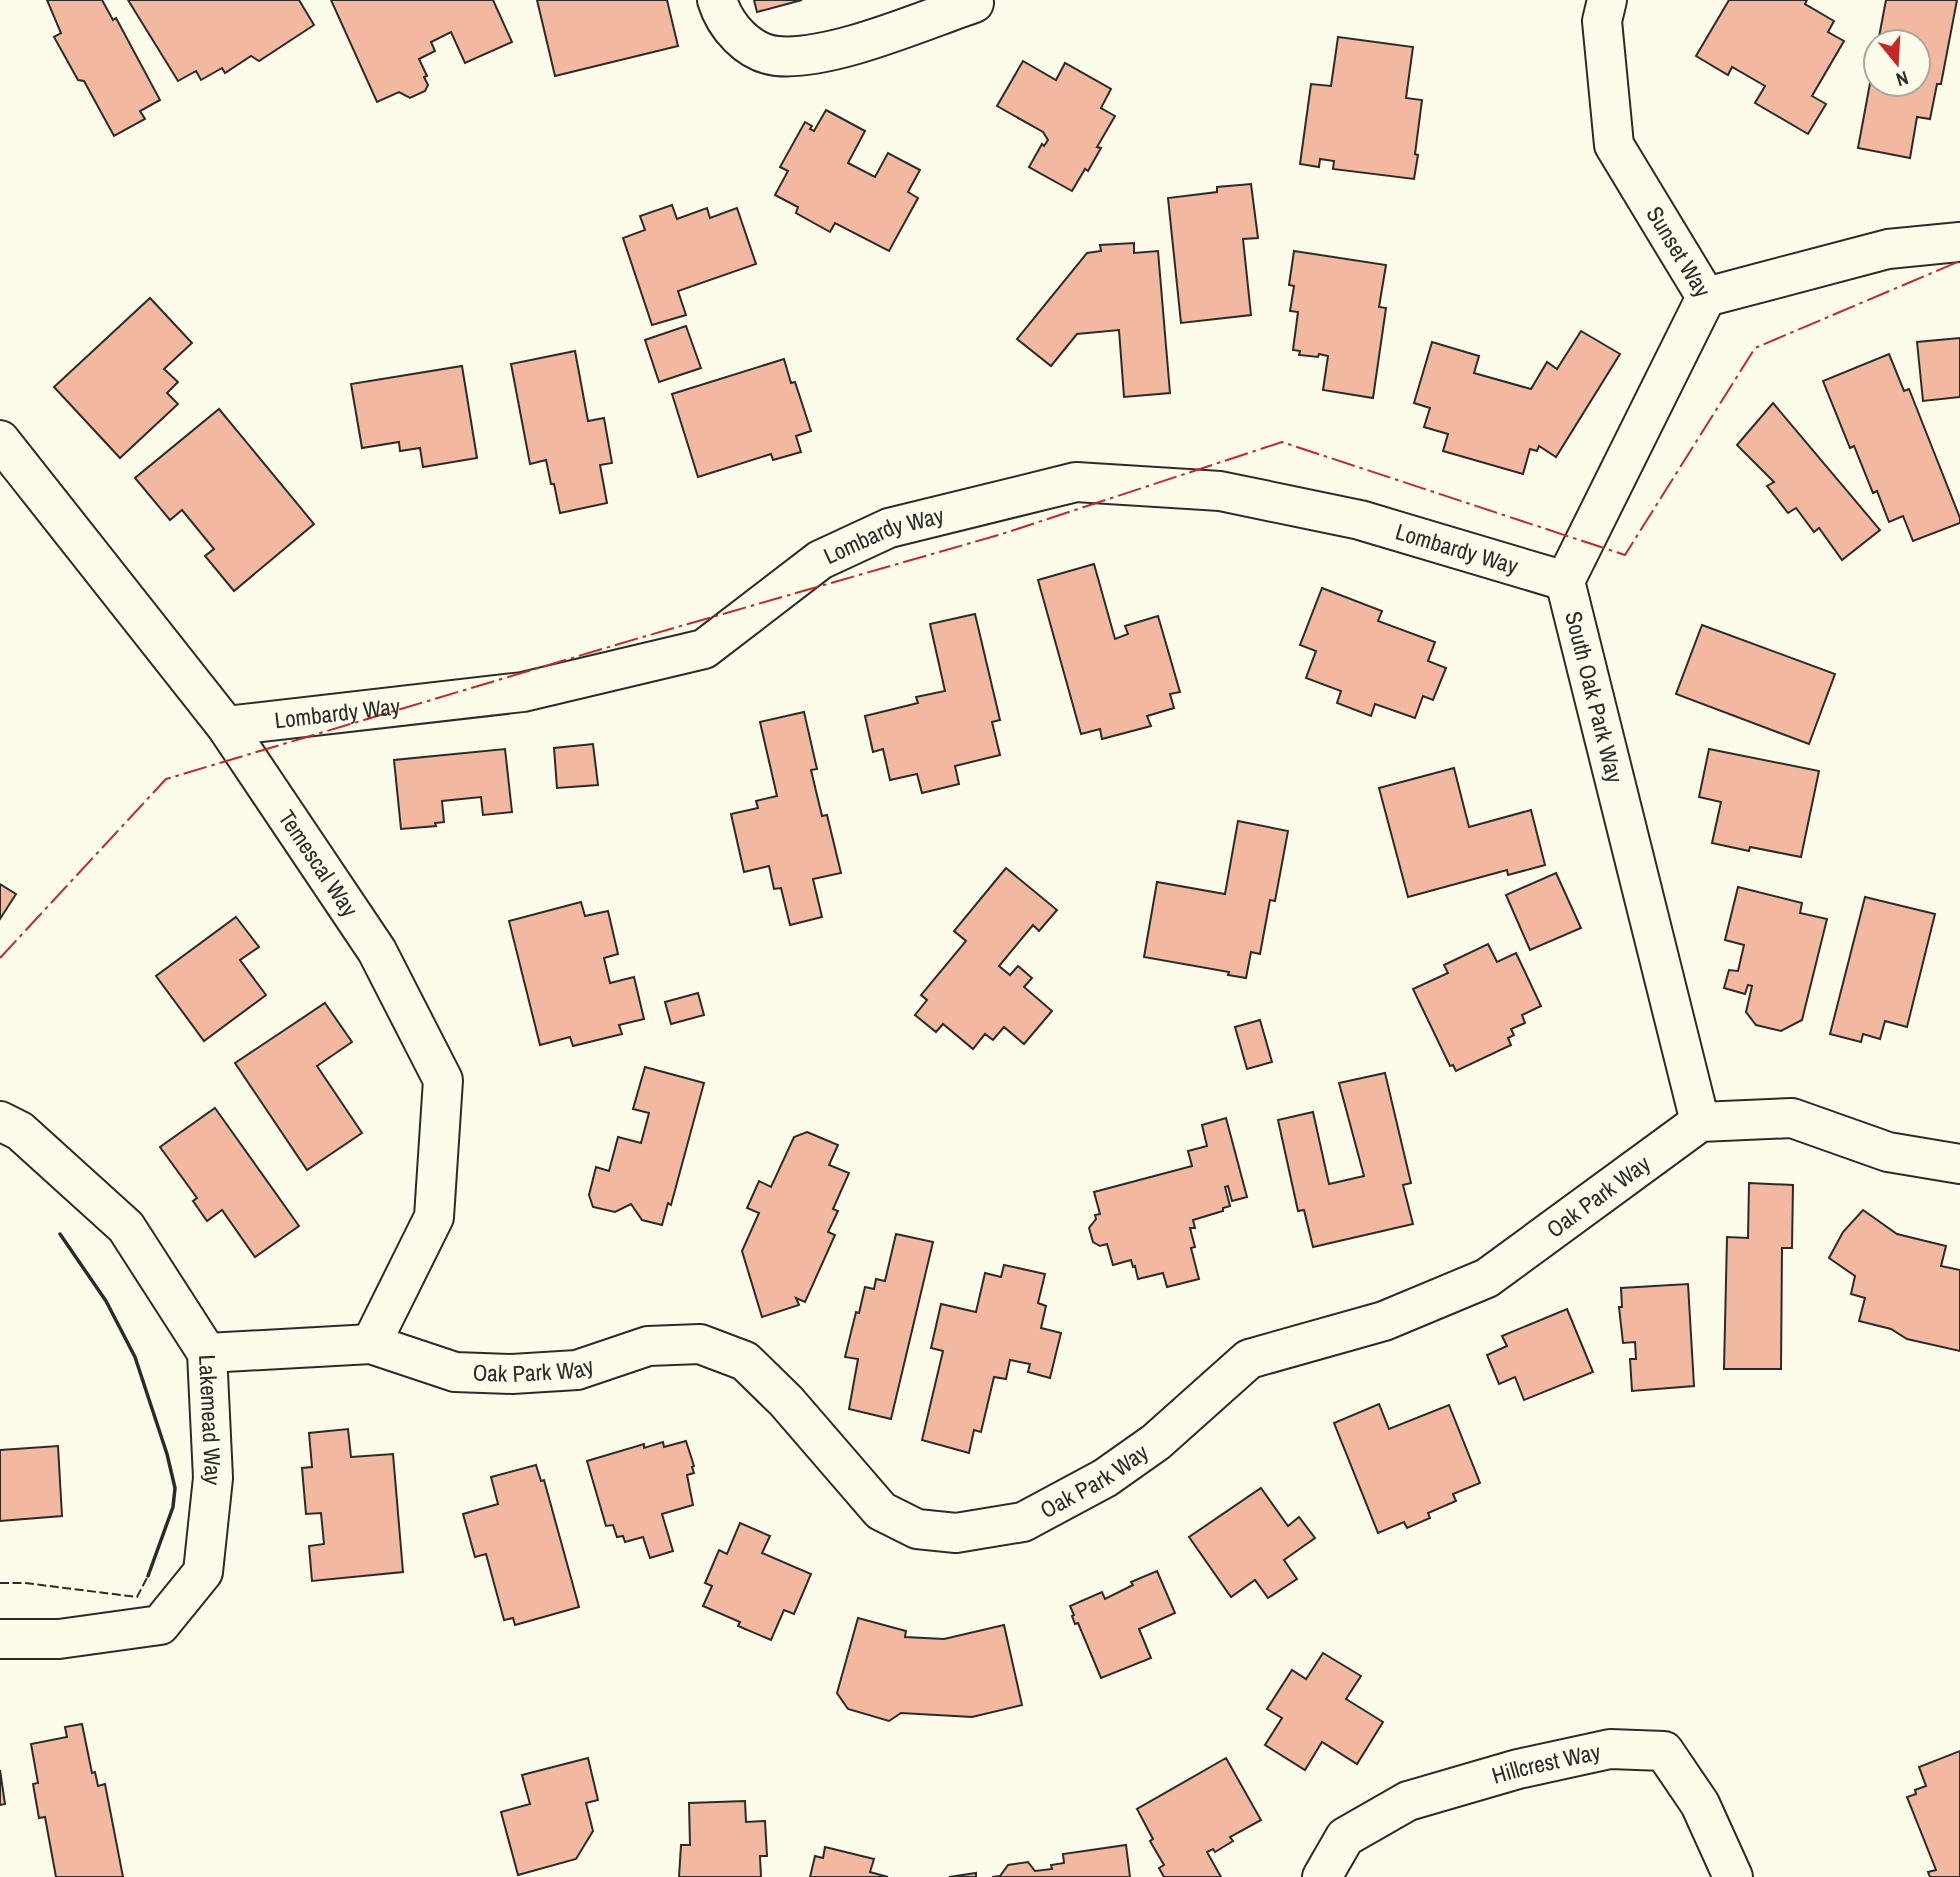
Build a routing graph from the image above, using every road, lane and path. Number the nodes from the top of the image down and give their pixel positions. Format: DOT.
graph roads {
  1 [pos="717,0"];
  2 [pos="1607,0"];
  3 [pos="974,3"];
  4 [pos="1960,242"];
  5 [pos="1706,297"];
  6 [pos="0,440"];
  7 [pos="1565,581"];
  8 [pos="226,726"];
  9 [pos="0,1121"];
  10 [pos="1700,1122"];
  11 [pos="1960,1164"];
  12 [pos="371,1344"];
  13 [pos="207,1353"];
  14 [pos="0,1639"];
  15 [pos="1322,1877"];
  16 [pos="1732,1877"];
  1 -- 3 [label="street"];
  2 -- 5 [label="street, Sunset Way"];
  4 -- 5 [label="street, Sunset Way"];
  5 -- 7 [label="street, South Oak Park Way"];
  6 -- 8 [label="street, Temescal Way"];
  7 -- 8 [label="street, Lombardy Way"];
  7 -- 10 [label="street, South Oak Park Way"];
  8 -- 12 [label="street, Temescal Way"];
  9 -- 13 [label="street, Lakemead Way"];
  10 -- 11 [label="street"];
  10 -- 12 [label="street, Oak Park Way"];
  12 -- 13 [label="street, Oak Park Way"];
  13 -- 14 [label="street, Lakemead Way"];
  15 -- 16 [label="street, Hillcrest Way"];
}
